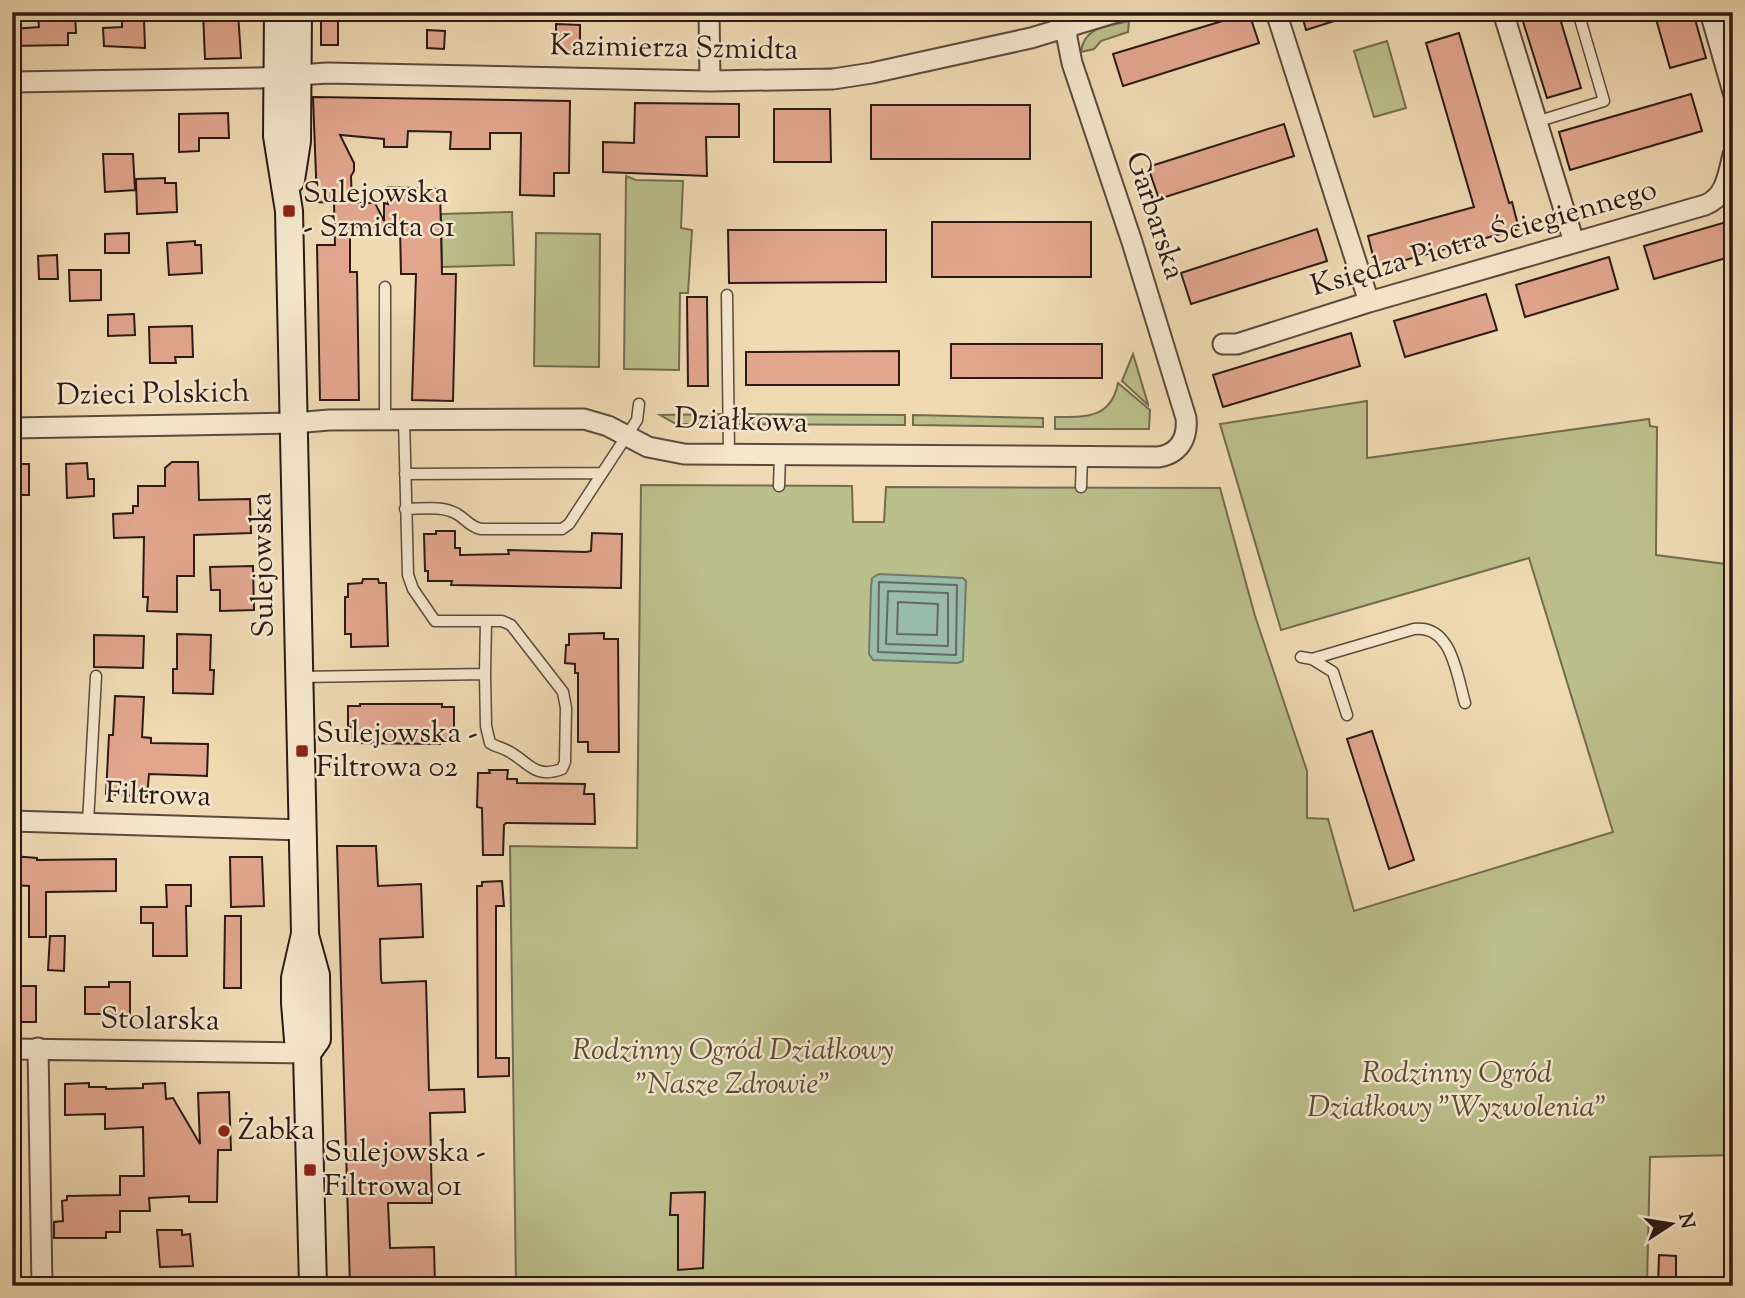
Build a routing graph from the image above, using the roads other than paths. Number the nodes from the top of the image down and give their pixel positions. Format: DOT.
graph roads {
  1 [pos="278,12"];
  2 [pos="298,12"];
  3 [pos="709,12"];
  4 [pos="1117,12"];
  5 [pos="1276,12"];
  6 [pos="1503,12"];
  7 [pos="1578,12"];
  8 [pos="1710,12"];
  9 [pos="1067,20"];
  10 [pos="286,76"];
  11 [pos="710,81"];
  12 [pos="12,82"];
  13 [pos="1733,92"];
  14 [pos="1536,122"];
  15 [pos="1733,155"];
  16 [pos="1725,198"];
  17 [pos="1574,242"];
  18 [pos="385,287"];
  19 [pos="727,295"];
  20 [pos="1369,302"];
  21 [pos="1223,344"];
  22 [pos="639,404"];
  23 [pos="395,419"];
  24 [pos="294,423"];
  25 [pos="12,428"];
  26 [pos="626,435"];
  27 [pos="1184,439"];
  28 [pos="729,454"];
  29 [pos="780,454"];
  30 [pos="1082,457"];
  31 [pos="602,473"];
  32 [pos="405,474"];
  33 [pos="779,486"];
  34 [pos="1081,487"];
  35 [pos="405,509"];
  36 [pos="486,621"];
  37 [pos="1301,657"];
  38 [pos="1312,659"];
  39 [pos="485,674"];
  40 [pos="96,676"];
  41 [pos="299,677"];
  42 [pos="1465,703"];
  43 [pos="1347,715"];
  44 [pos="12,821"];
  45 [pos="88,823"];
  46 [pos="302,830"];
  47 [pos="38,1048"];
  48 [pos="12,1049"];
  49 [pos="307,1053"];
  50 [pos="42,1286"];
  51 [pos="313,1286"];
  1 -- 10 [label="main road, Sulejowska"];
  2 -- 10 [label="main road, Sulejowska"];
  3 -- 11 [label="street"];
  4 -- 9 [label="street, Kazimierza Szmidta"];
  5 -- 20 [label="street"];
  6 -- 14 [label="street"];
  7 -- 14 [label="lane"];
  8 -- 13 [label="street"];
  9 -- 11 [label="street, Kazimierza Szmidta"];
  9 -- 27 [label="street, Garbarska"];
  10 -- 11 [label="street, Kazimierza Szmidta"];
  10 -- 12 [label="street, Kazimierza Szmidta"];
  10 -- 24 [label="main road, Sulejowska"];
  14 -- 17 [label="street"];
  15 -- 16 [label="street, Księdza Piotra Ściegiennego"];
  16 -- 17 [label="street, Księdza Piotra Ściegiennego"];
  17 -- 20 [label="street, Księdza Piotra Ściegiennego"];
  18 -- 23 [label="lane"];
  19 -- 28 [label="lane"];
  20 -- 21 [label="street, Księdza Piotra Ściegiennego"];
  22 -- 26 [label="lane"];
  23 -- 24 [label="street, Działkowa"];
  23 -- 26 [label="street, Działkowa"];
  23 -- 32 [label="lane"];
  24 -- 25 [label="street, Dzieci Polskich"];
  24 -- 41 [label="main road, Sulejowska"];
  26 -- 28 [label="street, Działkowa"];
  26 -- 31 [label="lane"];
  27 -- 30 [label="street, Działkowa"];
  28 -- 29 [label="street, Działkowa"];
  29 -- 30 [label="street, Działkowa"];
  29 -- 33 [label="lane"];
  30 -- 34 [label="lane"];
  31 -- 32 [label="lane"];
  31 -- 35 [label="lane"];
  32 -- 35 [label="lane"];
  35 -- 36 [label="lane"];
  36 -- 39 [label="lane"];
  36 -- 39 [label="lane"];
  37 -- 38 [label="lane"];
  38 -- 42 [label="lane"];
  38 -- 43 [label="lane"];
  39 -- 41 [label="lane"];
  40 -- 45 [label="lane"];
  41 -- 46 [label="main road, Sulejowska"];
  44 -- 45 [label="street, Filtrowa"];
  45 -- 46 [label="street, Filtrowa"];
  46 -- 49 [label="main road, Sulejowska"];
  47 -- 48 [label="street, Stolarska"];
  47 -- 49 [label="street, Stolarska"];
  47 -- 50 [label="street"];
  49 -- 51 [label="main road, Sulejowska"];
}
